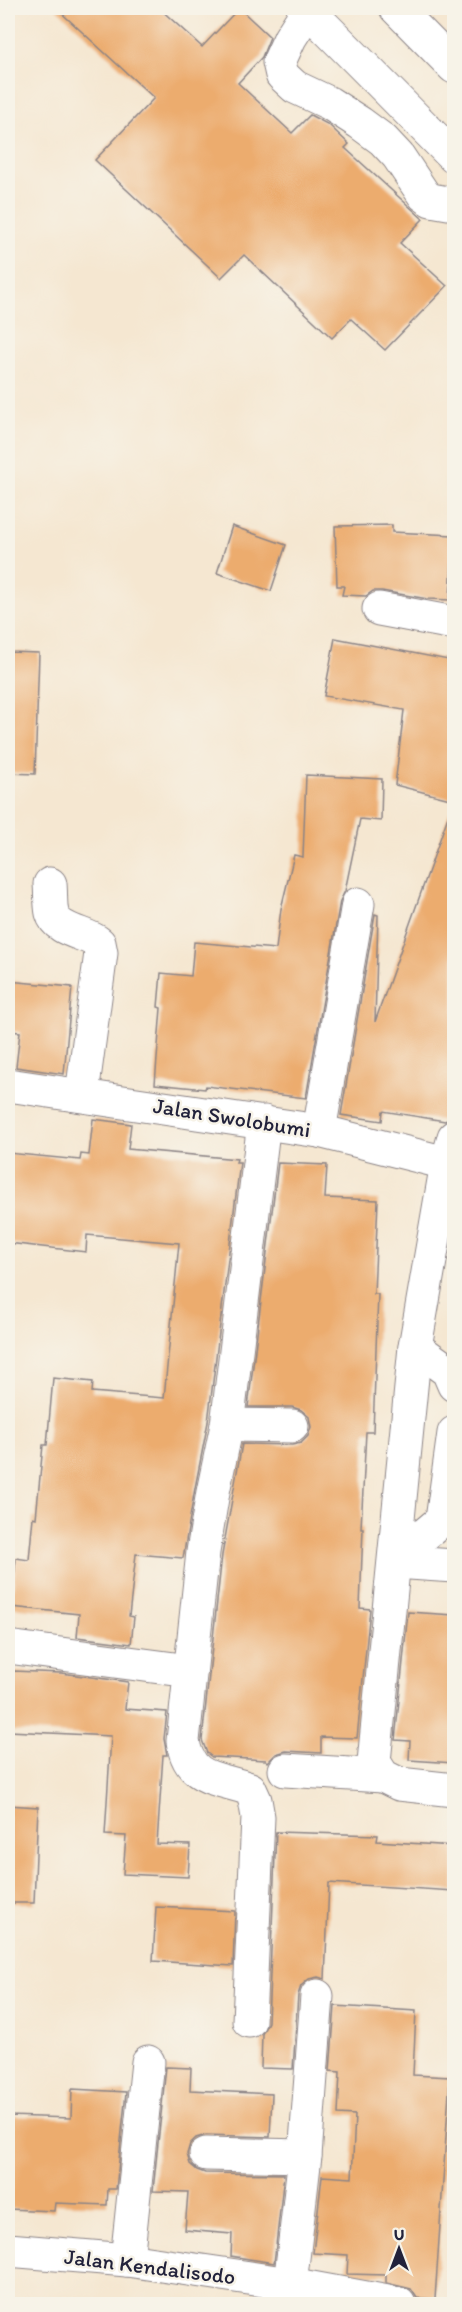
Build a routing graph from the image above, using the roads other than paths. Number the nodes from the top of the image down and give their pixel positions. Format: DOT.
graph roads {
  1 [pos="308,8"];
  2 [pos="396,8"];
  3 [pos="454,67"];
  4 [pos="454,158"];
  5 [pos="454,204"];
  6 [pos="379,609"];
  7 [pos="454,623"];
  8 [pos="50,884"];
  9 [pos="358,904"];
  10 [pos="8,1085"];
  11 [pos="82,1094"];
  12 [pos="264,1122"];
  13 [pos="319,1131"];
  14 [pos="452,1155"];
  15 [pos="416,1347"];
  16 [pos="454,1385"];
  17 [pos="227,1425"];
  18 [pos="292,1426"];
  19 [pos="454,1433"];
  20 [pos="396,1551"];
  21 [pos="454,1566"];
  22 [pos="8,1647"];
  23 [pos="190,1671"];
  24 [pos="285,1770"];
  25 [pos="383,1776"];
  26 [pos="454,1790"];
  27 [pos="317,1996"];
  28 [pos="249,2021"];
  29 [pos="148,2062"];
  30 [pos="206,2154"];
  31 [pos="305,2156"];
  32 [pos="8,2250"];
  33 [pos="127,2260"];
  34 [pos="290,2284"];
  35 [pos="399,2304"];
  1 -- 4 [label="main road"];
  1 -- 5 [label="main road"];
  2 -- 3 [label="main road"];
  6 -- 7 [label="main road"];
  8 -- 11 [label="main road"];
  9 -- 13 [label="main road"];
  10 -- 11 [label="main road, Jalan Swolobumi"];
  11 -- 12 [label="main road, Jalan Swolobumi"];
  12 -- 13 [label="main road, Jalan Swolobumi"];
  12 -- 17 [label="main road"];
  13 -- 14 [label="main road, Jalan Swolobumi"];
  14 -- 15 [label="main road"];
  15 -- 16 [label="main road"];
  15 -- 20 [label="main road"];
  17 -- 18 [label="main road"];
  17 -- 23 [label="main road"];
  19 -- 20 [label="main road"];
  20 -- 21 [label="main road"];
  20 -- 25 [label="main road"];
  22 -- 23 [label="main road"];
  23 -- 28 [label="main road"];
  24 -- 25 [label="main road"];
  25 -- 26 [label="main road"];
  27 -- 31 [label="main road"];
  29 -- 33 [label="main road"];
  30 -- 31 [label="main road"];
  31 -- 34 [label="main road"];
  32 -- 33 [label="main road, Jalan Kendalisodo"];
  33 -- 34 [label="main road, Jalan Kendalisodo"];
  34 -- 35 [label="main road, Jalan Kendalisodo"];
}
